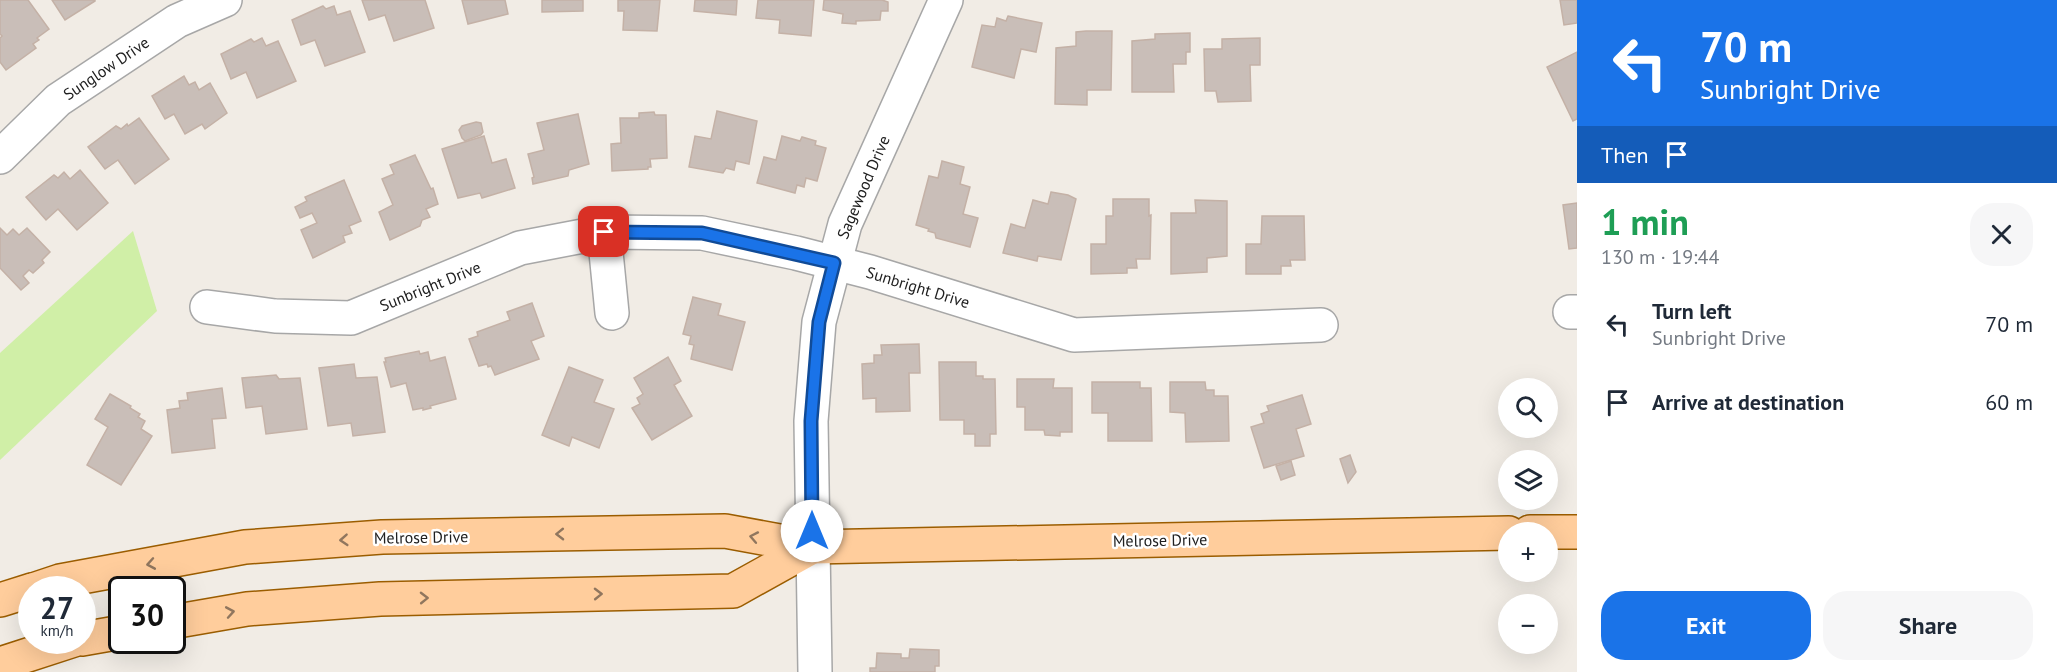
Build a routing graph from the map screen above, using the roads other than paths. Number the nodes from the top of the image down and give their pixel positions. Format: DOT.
graph roads {
  1 [pos="225,0"];
  2 [pos="946,0"];
  3 [pos="0,156"];
  4 [pos="604,232"];
  5 [pos="834,263"];
  6 [pos="207,307"];
  7 [pos="612,313"];
  8 [pos="1321,325"];
  9 [pos="1558,532"];
  10 [pos="1577,532"];
  11 [pos="1498,533"];
  12 [pos="812,547"];
  13 [pos="87,576"];
  14 [pos="18,594"];
  15 [pos="0,600"];
  16 [pos="186,620"];
  17 [pos="31,654"];
  18 [pos="0,664"];
  19 [pos="815,672"];
  1 -- 3 [label="street, Sunglow Drive"];
  2 -- 5 [label="street, Sagewood Drive"];
  4 -- 5 [label="street, Sunbright Drive"];
  4 -- 6 [label="street, Sunbright Drive"];
  4 -- 7 [label="street"];
  5 -- 8 [label="street, Sunbright Drive"];
  5 -- 12 [label="street, Sagewood Drive"];
  9 -- 10 [label="main road"];
  11 -- 12 [label="main road, Melrose Drive"];
  12 -- 13 [label="main road, Melrose Drive, one-way"];
  16 -- 12 [label="main road, Melrose Drive, one-way"];
  12 -- 19 [label="street, Sagewood Drive"];
  14 -- 15 [label="main road, Melrose Drive"];
  17 -- 18 [label="main road"];
}
